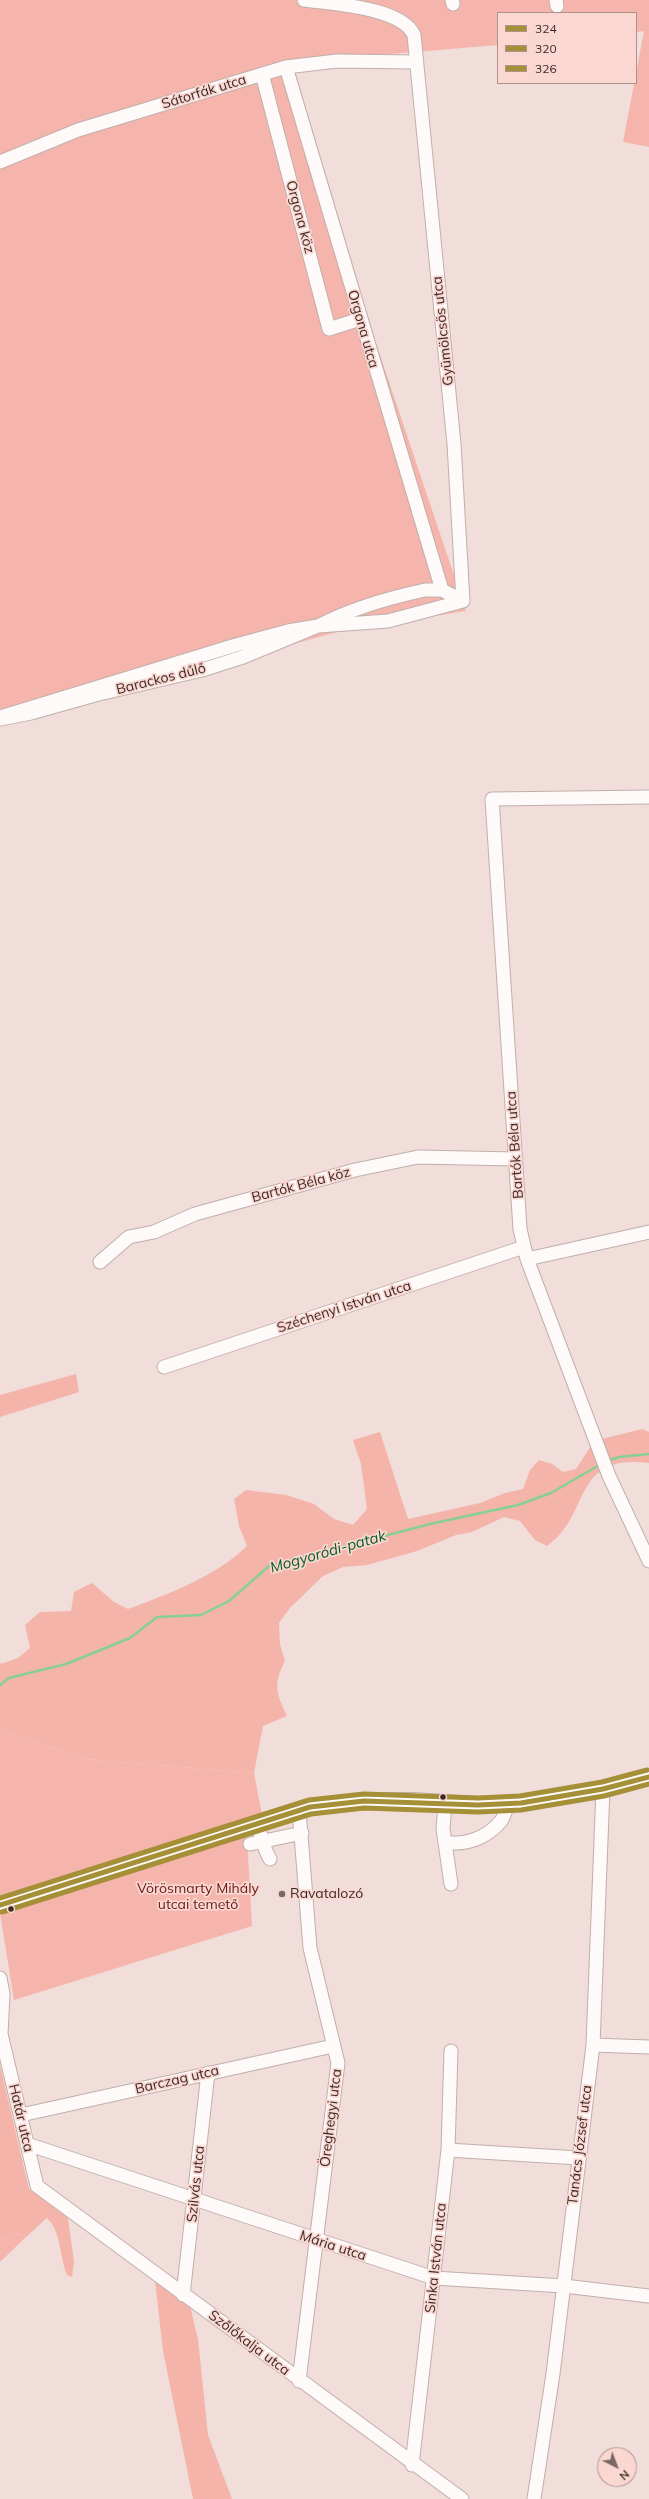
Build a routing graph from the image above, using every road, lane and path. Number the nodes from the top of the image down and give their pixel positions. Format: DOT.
graph roads {
  1 [pos="304,0"];
  2 [pos="349,3"];
  3 [pos="416,62"];
  4 [pos="286,67"];
  5 [pos="262,74"];
  6 [pos="0,162"];
  7 [pos="360,319"];
  8 [pos="442,590"];
  9 [pos="463,601"];
  10 [pos="318,626"];
  11 [pos="0,718"];
  12 [pos="649,797"];
  13 [pos="516,1159"];
  14 [pos="649,1232"];
  15 [pos="526,1253"];
  16 [pos="100,1262"];
  17 [pos="164,1366"];
  18 [pos="649,1561"];
  19 [pos="649,1777"];
  20 [pos="603,1789"];
  21 [pos="445,1803"];
  22 [pos="508,1804"];
  23 [pos="299,1810"];
  24 [pos="257,1824"];
  25 [pos="302,1833"];
  26 [pos="445,1842"];
  27 [pos="256,1843"];
  28 [pos="270,1859"];
  29 [pos="451,1884"];
  30 [pos="0,1905"];
  31 [pos="0,1978"];
  32 [pos="593,2045"];
  33 [pos="332,2046"];
  34 [pos="649,2047"];
  35 [pos="451,2051"];
  36 [pos="208,2073"];
  37 [pos="21,2115"];
  38 [pos="27,2144"];
  39 [pos="448,2150"];
  40 [pos="578,2158"];
  41 [pos="37,2186"];
  42 [pos="195,2200"];
  43 [pos="315,2241"];
  44 [pos="434,2278"];
  45 [pos="564,2286"];
  46 [pos="183,2295"];
  47 [pos="649,2296"];
  48 [pos="299,2381"];
  49 [pos="412,2464"];
  50 [pos="462,2499"];
  51 [pos="534,2499"];
  1 -- 2 [label="street, Gyümölcsös utca"];
  2 -- 3 [label="street, Gyümölcsös utca"];
  3 -- 4 [label="street, Sátorfák utca"];
  3 -- 9 [label="street, Gyümölcsös utca"];
  4 -- 5 [label="street, Sátorfák utca"];
  4 -- 7 [label="street, Orgona utca"];
  5 -- 6 [label="street, Sátorfák utca"];
  5 -- 7 [label="street, Orgona köz"];
  7 -- 8 [label="street, Orgona utca"];
  8 -- 9 [label="street, Barackos dűlő"];
  8 -- 10 [label="street, Barackos dűlő"];
  9 -- 10 [label="street, Barackos dűlő"];
  10 -- 11 [label="street, Barackos dűlő"];
  12 -- 13 [label="street, Bartók Béla utca"];
  13 -- 15 [label="street, Bartók Béla utca"];
  13 -- 16 [label="street, Bartók Béla köz"];
  14 -- 15 [label="street, Széchenyi István utca"];
  15 -- 17 [label="street, Széchenyi István utca"];
  15 -- 18 [label="street, Bartók Béla utca"];
  19 -- 20 [label="main road"];
  20 -- 22 [label="main road"];
  20 -- 32 [label="street, Tanács József utca"];
  21 -- 22 [label="main road"];
  21 -- 23 [label="main road"];
  21 -- 26 [label="street"];
  22 -- 26 [label="street"];
  23 -- 24 [label="main road"];
  23 -- 25 [label="street, Öreghegyi utca"];
  24 -- 27 [label="street"];
  24 -- 30 [label="main road"];
  25 -- 27 [label="street"];
  25 -- 33 [label="street, Öreghegyi utca"];
  26 -- 29 [label="street"];
  27 -- 28 [label="street"];
  31 -- 37 [label="street, Határ utca"];
  32 -- 34 [label="street"];
  32 -- 40 [label="street, Tanács József utca"];
  33 -- 36 [label="street, Barczag utca"];
  33 -- 43 [label="street, Öreghegyi utca"];
  35 -- 39 [label="street, Sinka István utca"];
  36 -- 37 [label="street, Barczag utca"];
  36 -- 42 [label="street, Szilvás utca"];
  37 -- 38 [label="street, Határ utca"];
  38 -- 41 [label="street, Határ utca"];
  38 -- 42 [label="street, Mária utca"];
  39 -- 40 [label="street"];
  39 -- 44 [label="street, Sinka István utca"];
  40 -- 45 [label="street, Tanács József utca"];
  41 -- 46 [label="street, Szőlőkalja utca"];
  42 -- 43 [label="street, Mária utca"];
  42 -- 46 [label="street, Szilvás utca"];
  43 -- 44 [label="street, Mária utca"];
  43 -- 48 [label="street, Öreghegyi utca"];
  44 -- 45 [label="street, Mária utca"];
  44 -- 49 [label="street, Sinka István utca"];
  45 -- 47 [label="street, Mária utca"];
  45 -- 51 [label="street, Tanács József utca"];
  46 -- 48 [label="street, Szőlőkalja utca"];
  48 -- 49 [label="street, Szőlőkalja utca"];
  49 -- 50 [label="street, Szőlőkalja utca"];
}
